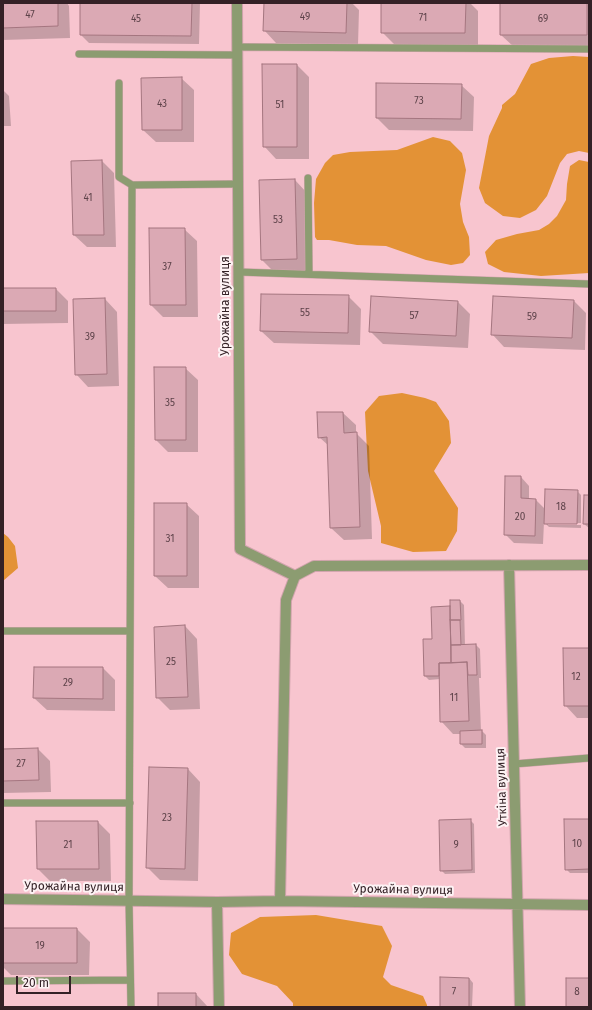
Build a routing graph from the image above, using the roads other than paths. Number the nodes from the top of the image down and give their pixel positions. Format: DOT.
graph roads {
  1 [pos="237,3"];
  2 [pos="589,49"];
  3 [pos="237,51"];
  4 [pos="79,54"];
  5 [pos="119,83"];
  6 [pos="308,178"];
  7 [pos="238,184"];
  8 [pos="132,185"];
  9 [pos="238,272"];
  10 [pos="309,274"];
  11 [pos="589,284"];
  12 [pos="509,565"];
  13 [pos="589,565"];
  14 [pos="295,576"];
  15 [pos="3,631"];
  16 [pos="130,631"];
  17 [pos="589,758"];
  18 [pos="514,764"];
  19 [pos="3,803"];
  20 [pos="130,803"];
  21 [pos="3,899"];
  22 [pos="129,901"];
  23 [pos="280,901"];
  24 [pos="216,902"];
  25 [pos="518,904"];
  26 [pos="589,905"];
  27 [pos="130,980"];
  28 [pos="3,982"];
  29 [pos="131,1007"];
  30 [pos="219,1007"];
  31 [pos="520,1007"];
  1 -- 3 [label="street, Урожайна вулиця"];
  2 -- 3 [label="lane"];
  3 -- 4 [label="lane"];
  3 -- 7 [label="street, Урожайна вулиця"];
  5 -- 8 [label="lane"];
  6 -- 10 [label="lane"];
  7 -- 8 [label="lane"];
  7 -- 9 [label="street, Урожайна вулиця"];
  8 -- 16 [label="lane"];
  9 -- 10 [label="lane"];
  9 -- 14 [label="street, Урожайна вулиця"];
  10 -- 11 [label="lane"];
  12 -- 13 [label="street"];
  12 -- 14 [label="street"];
  12 -- 18 [label="street, Уткiна вулиця"];
  14 -- 23 [label="street"];
  15 -- 16 [label="lane"];
  16 -- 20 [label="lane"];
  17 -- 18 [label="lane"];
  18 -- 25 [label="street, Уткiна вулиця"];
  19 -- 20 [label="lane"];
  20 -- 22 [label="lane"];
  21 -- 22 [label="street, Урожайна вулиця"];
  22 -- 24 [label="street, Урожайна вулиця"];
  22 -- 27 [label="lane"];
  23 -- 24 [label="street, Урожайна вулиця"];
  23 -- 25 [label="street, Урожайна вулиця"];
  24 -- 30 [label="street"];
  25 -- 26 [label="street, Урожайна вулиця"];
  25 -- 31 [label="street, Уткiна вулиця"];
  27 -- 28 [label="lane"];
  27 -- 29 [label="lane"];
}
